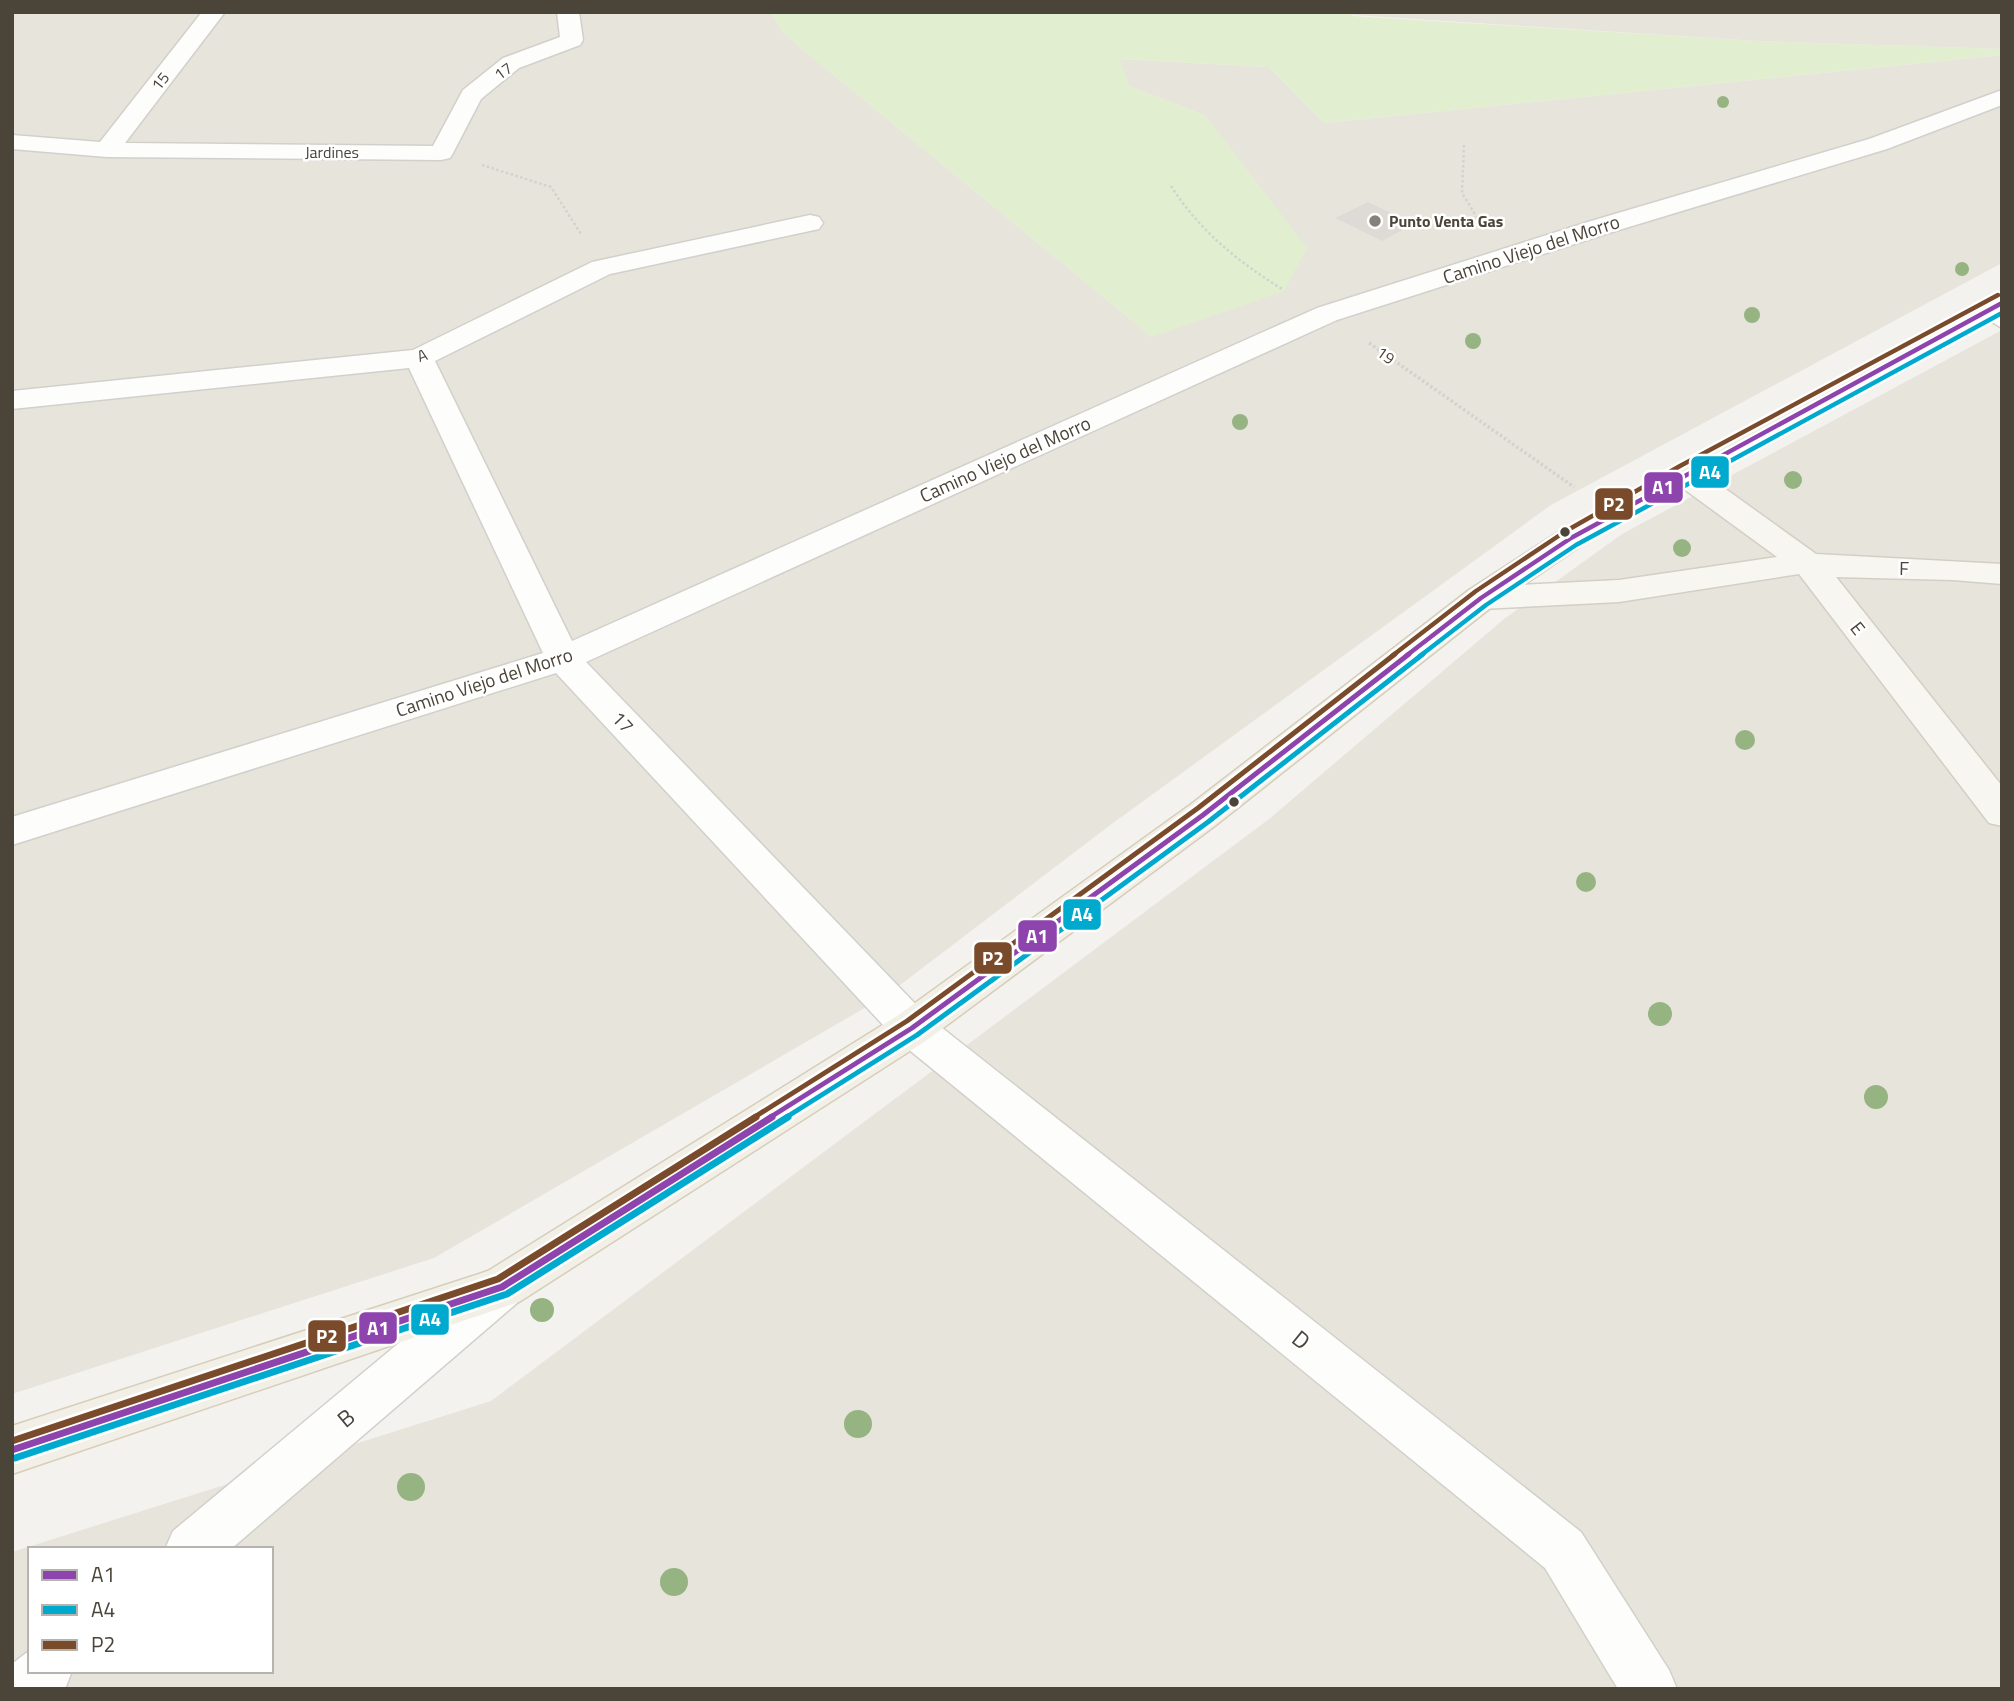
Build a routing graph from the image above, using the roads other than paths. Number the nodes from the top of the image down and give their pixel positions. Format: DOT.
graph roads {
  1 [pos="214,12"];
  2 [pos="568,12"];
  3 [pos="2002,97"];
  4 [pos="12,142"];
  5 [pos="107,150"];
  6 [pos="441,153"];
  7 [pos="810,223"];
  8 [pos="1996,312"];
  9 [pos="419,358"];
  10 [pos="12,401"];
  11 [pos="1684,474"];
  12 [pos="1807,563"];
  13 [pos="2002,574"];
  14 [pos="1481,598"];
  15 [pos="563,659"];
  16 [pos="2002,813"];
  17 [pos="12,831"];
  18 [pos="912,1028"];
  19 [pos="502,1287"];
  20 [pos="12,1450"];
  21 [pos="193,1547"];
  22 [pos="44,1673"];
  23 [pos="25,1689"];
  24 [pos="1650,1689"];
  1 -- 5 [label="street, 15"];
  2 -- 6 [label="street, 17"];
  3 -- 15 [label="street, Camino Viejo del Morro"];
  4 -- 5 [label="street, Jardines"];
  5 -- 6 [label="street, Jardines"];
  7 -- 9 [label="street, A"];
  8 -- 11 [label="main road"];
  9 -- 10 [label="street, A"];
  9 -- 15 [label="street, 17"];
  11 -- 12 [label="street, E"];
  11 -- 14 [label="main road"];
  12 -- 13 [label="street, F"];
  12 -- 14 [label="street"];
  12 -- 16 [label="street, E"];
  14 -- 18 [label="main road"];
  15 -- 17 [label="street, Camino Viejo del Morro"];
  15 -- 18 [label="street, 17"];
  18 -- 19 [label="main road"];
  18 -- 24 [label="street, D"];
  19 -- 20 [label="main road"];
  19 -- 21 [label="street, B"];
  22 -- 23 [label="street"];
}
